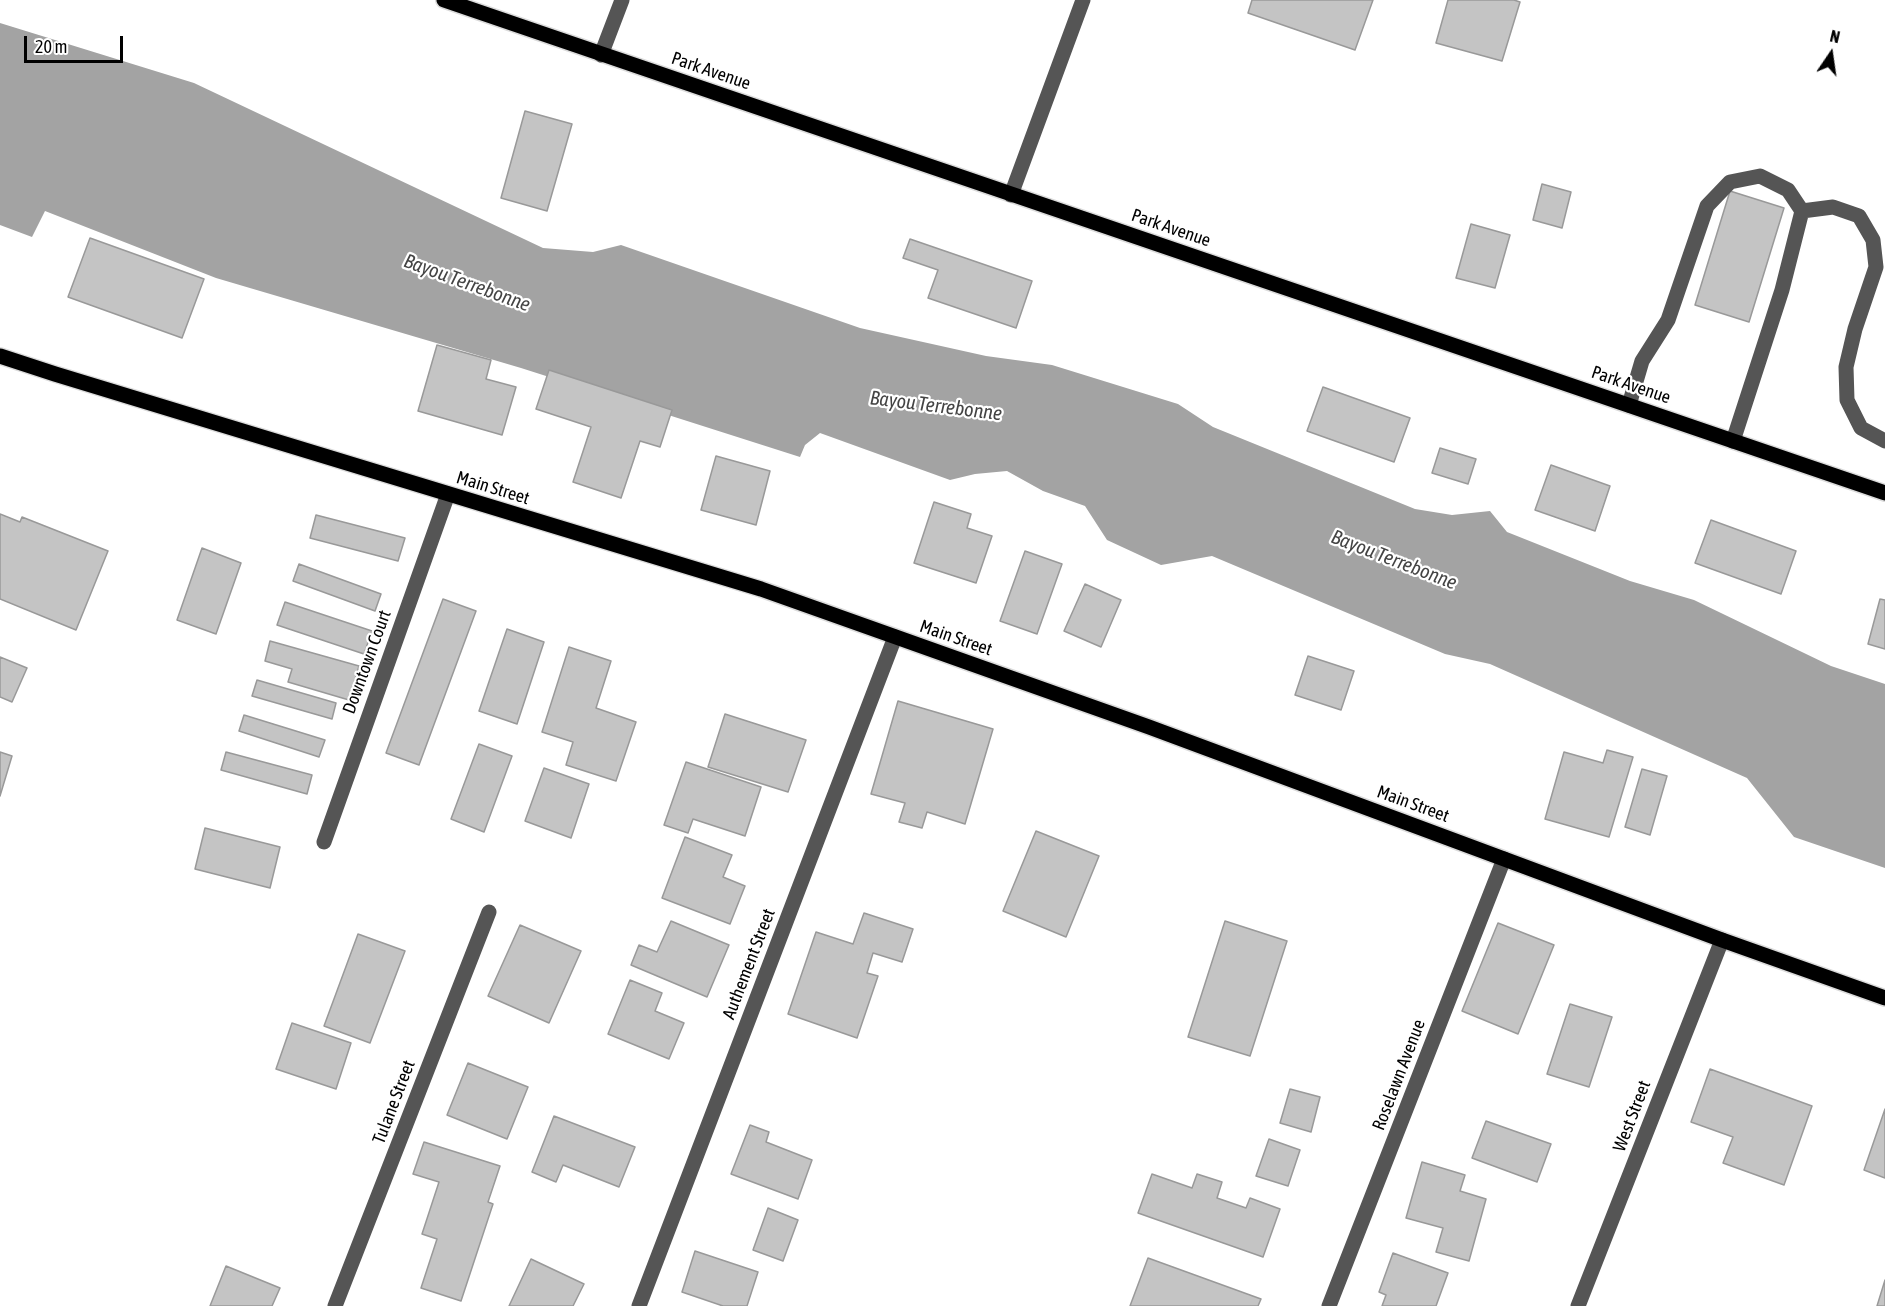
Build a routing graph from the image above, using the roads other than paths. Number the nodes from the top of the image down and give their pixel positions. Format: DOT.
graph roads {
  1 [pos="444,0"];
  2 [pos="622,0"];
  3 [pos="1083,0"];
  4 [pos="602,55"];
  5 [pos="1011,195"];
  6 [pos="1802,211"];
  7 [pos="0,356"];
  8 [pos="1629,405"];
  9 [pos="1733,441"];
  10 [pos="1885,441"];
  11 [pos="1885,493"];
  12 [pos="448,494"];
  13 [pos="895,637"];
  14 [pos="324,842"];
  15 [pos="1504,859"];
  16 [pos="489,912"];
  17 [pos="1722,940"];
  18 [pos="1885,998"];
  19 [pos="335,1306"];
  20 [pos="639,1306"];
  21 [pos="1329,1306"];
  22 [pos="1578,1306"];
  1 -- 4 [label="main road, Park Avenue"];
  2 -- 4 [label="street"];
  3 -- 5 [label="street"];
  4 -- 5 [label="main road, Park Avenue"];
  5 -- 8 [label="main road, Park Avenue"];
  6 -- 8 [label="street"];
  6 -- 9 [label="street"];
  6 -- 10 [label="street"];
  7 -- 12 [label="main road, Main Street"];
  8 -- 9 [label="main road, Park Avenue"];
  9 -- 11 [label="main road, Park Avenue"];
  12 -- 13 [label="main road, Main Street"];
  12 -- 14 [label="street, Downtown Court"];
  13 -- 15 [label="main road, Main Street"];
  13 -- 20 [label="street, Authement Street"];
  15 -- 17 [label="main road, Main Street"];
  15 -- 21 [label="street, Roselawn Avenue"];
  16 -- 19 [label="street, Tulane Street"];
  17 -- 18 [label="main road, Main Street"];
  17 -- 22 [label="street, West Street"];
}
